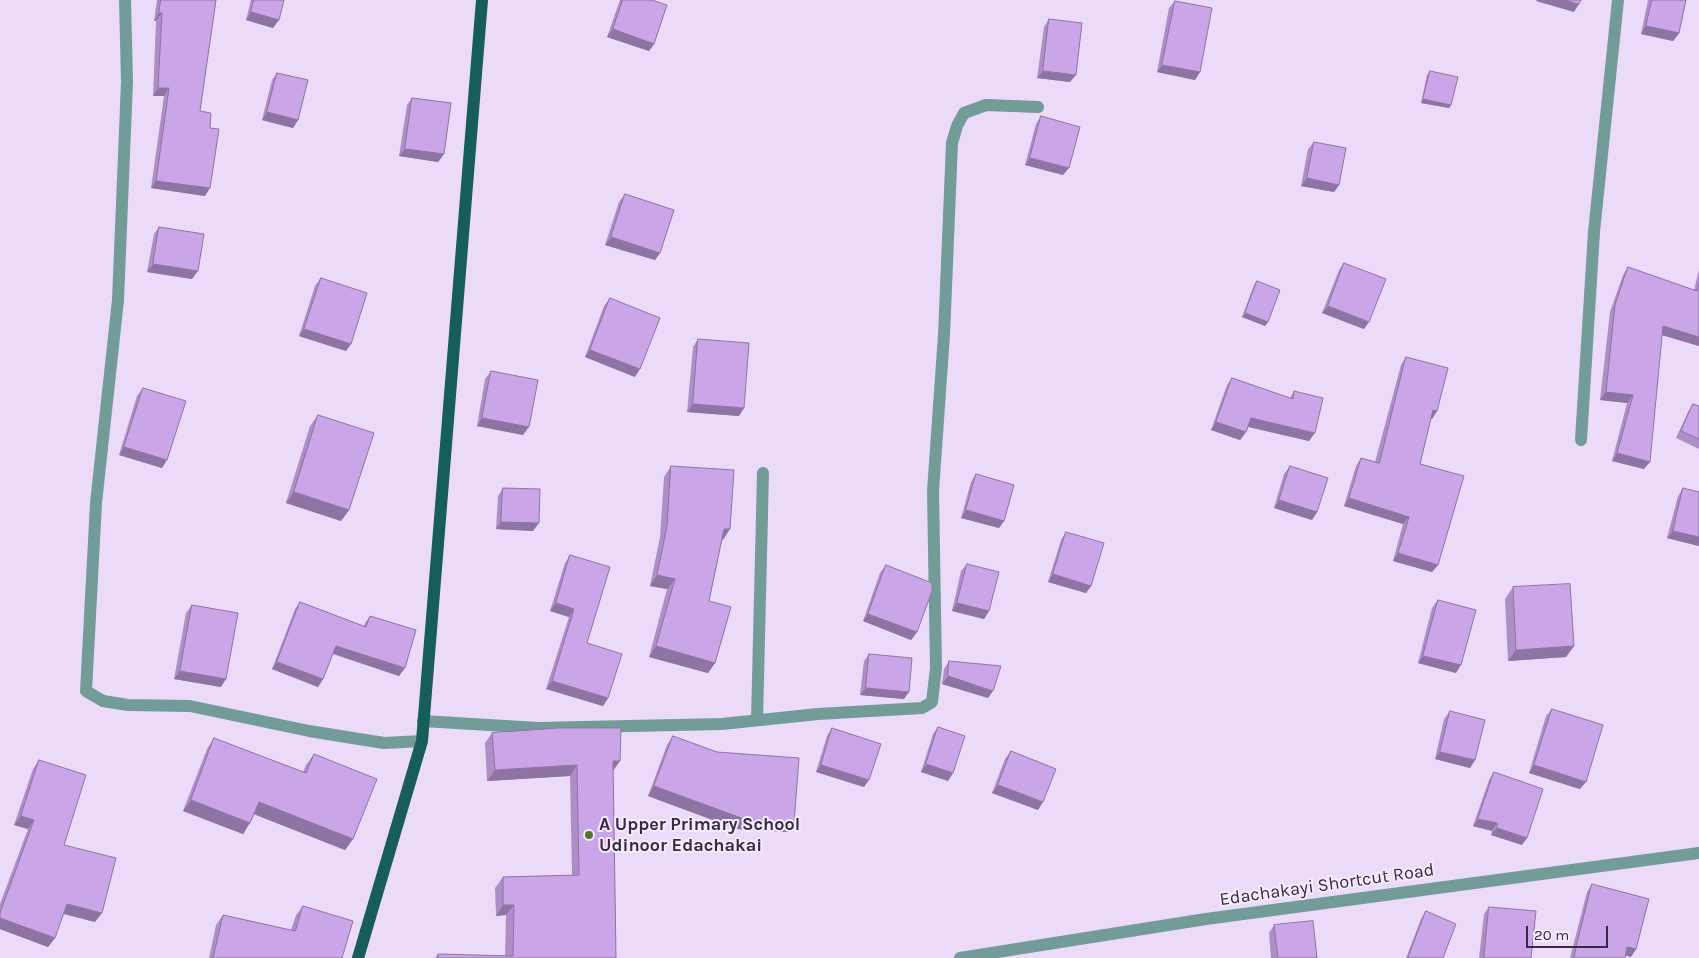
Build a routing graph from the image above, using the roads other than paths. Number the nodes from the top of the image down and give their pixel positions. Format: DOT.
graph roads {
  1 [pos="125,0"];
  2 [pos="482,0"];
  3 [pos="1618,0"];
  4 [pos="1038,107"];
  5 [pos="1581,440"];
  6 [pos="763,473"];
  7 [pos="757,720"];
  8 [pos="423,721"];
  9 [pos="422,741"];
  10 [pos="1699,853"];
  11 [pos="358,958"];
  12 [pos="960,958"];
  1 -- 9 [label="street"];
  2 -- 8 [label="main road"];
  3 -- 5 [label="street"];
  4 -- 7 [label="street"];
  6 -- 7 [label="street"];
  7 -- 8 [label="street"];
  8 -- 9 [label="main road"];
  9 -- 11 [label="main road"];
  10 -- 12 [label="street, Edachakayi Shortcut Road"];
}
